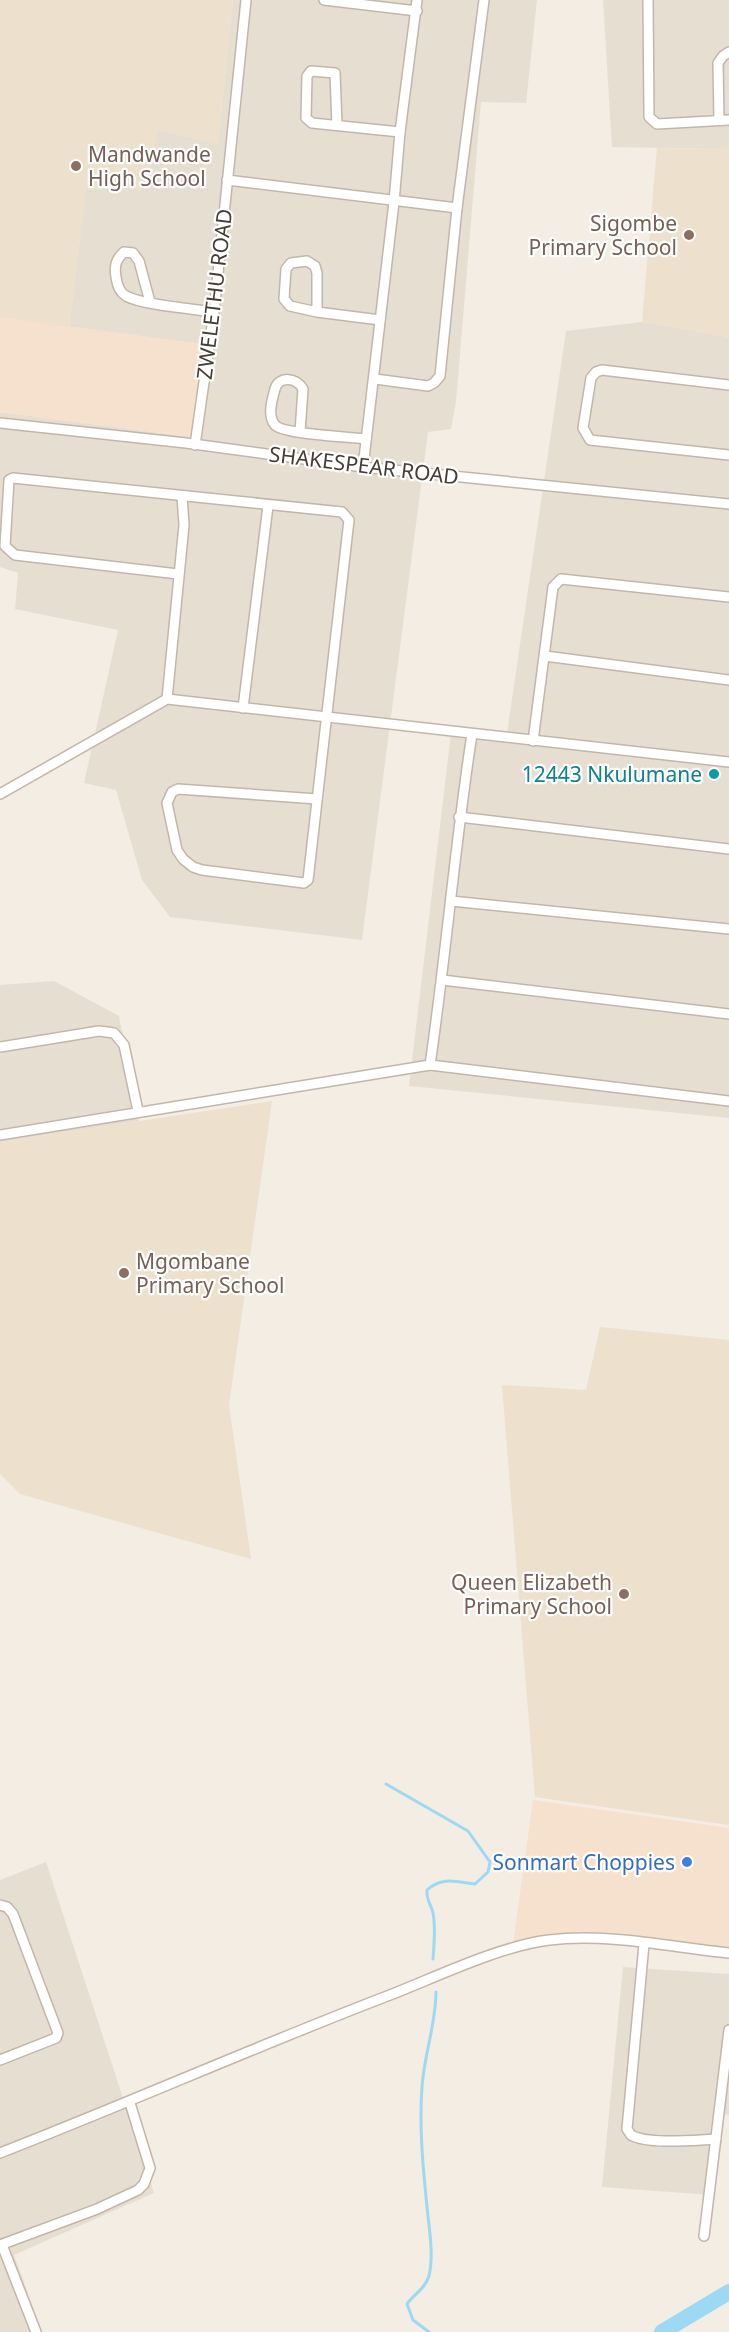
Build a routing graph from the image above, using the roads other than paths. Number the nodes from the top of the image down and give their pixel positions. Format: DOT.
graph roads {
  1 [pos="246,0"];
  2 [pos="324,0"];
  3 [pos="417,0"];
  4 [pos="484,0"];
  5 [pos="648,0"];
  6 [pos="347,1"];
  7 [pos="417,11"];
  8 [pos="729,52"];
  9 [pos="724,120"];
  10 [pos="337,125"];
  11 [pos="400,132"];
  12 [pos="227,180"];
  13 [pos="394,202"];
  14 [pos="458,208"];
  15 [pos="150,302"];
  16 [pos="214,312"];
  17 [pos="317,312"];
  18 [pos="380,320"];
  19 [pos="375,379"];
  20 [pos="729,385"];
  21 [pos="0,423"];
  22 [pos="300,432"];
  23 [pos="366,439"];
  24 [pos="195,445"];
  25 [pos="729,455"];
  26 [pos="363,466"];
  27 [pos="182,496"];
  28 [pos="729,504"];
  29 [pos="268,506"];
  30 [pos="178,574"];
  31 [pos="729,597"];
  32 [pos="544,656"];
  33 [pos="729,680"];
  34 [pos="166,699"];
  35 [pos="243,708"];
  36 [pos="327,718"];
  37 [pos="472,734"];
  38 [pos="533,741"];
  39 [pos="729,762"];
  40 [pos="0,794"];
  41 [pos="317,799"];
  42 [pos="459,817"];
  43 [pos="729,849"];
  44 [pos="451,901"];
  45 [pos="729,929"];
  46 [pos="442,980"];
  47 [pos="729,1014"];
  48 [pos="0,1047"];
  49 [pos="430,1065"];
  50 [pos="729,1101"];
  51 [pos="138,1111"];
  52 [pos="0,1135"];
  53 [pos="0,1905"];
  54 [pos="644,1944"];
  55 [pos="729,1953"];
  56 [pos="729,2030"];
  57 [pos="0,2060"];
  58 [pos="129,2103"];
  59 [pos="716,2139"];
  60 [pos="0,2153"];
  61 [pos="704,2236"];
  62 [pos="1,2245"];
  63 [pos="36,2332"];
  1 -- 12 [label="street, ZWELETHU ROAD"];
  2 -- 6 [label="street"];
  3 -- 7 [label="street"];
  4 -- 14 [label="street"];
  5 -- 9 [label="street"];
  6 -- 7 [label="street"];
  7 -- 11 [label="street"];
  8 -- 9 [label="street"];
  10 -- 10 [label="street"];
  10 -- 11 [label="street"];
  11 -- 13 [label="street"];
  12 -- 13 [label="street"];
  12 -- 16 [label="street, ZWELETHU ROAD"];
  13 -- 14 [label="street"];
  13 -- 18 [label="street"];
  14 -- 19 [label="street"];
  15 -- 15 [label="street"];
  15 -- 16 [label="street"];
  16 -- 24 [label="street, ZWELETHU ROAD"];
  17 -- 17 [label="street"];
  17 -- 18 [label="street"];
  18 -- 19 [label="street"];
  19 -- 23 [label="street"];
  20 -- 25 [label="street"];
  21 -- 24 [label="street, SHAKESPEAR ROAD"];
  22 -- 22 [label="street"];
  22 -- 23 [label="street"];
  23 -- 26 [label="street"];
  24 -- 26 [label="street, SHAKESPEAR ROAD"];
  26 -- 28 [label="street, SHAKESPEAR ROAD"];
  27 -- 29 [label="street"];
  27 -- 30 [label="street"];
  27 -- 30 [label="street"];
  29 -- 35 [label="street"];
  29 -- 36 [label="street"];
  30 -- 34 [label="street"];
  31 -- 32 [label="street"];
  32 -- 33 [label="street"];
  32 -- 38 [label="street"];
  34 -- 35 [label="street"];
  34 -- 40 [label="street"];
  35 -- 36 [label="street"];
  36 -- 37 [label="street"];
  36 -- 41 [label="street"];
  37 -- 38 [label="street"];
  37 -- 42 [label="street"];
  38 -- 39 [label="street"];
  41 -- 41 [label="street"];
  42 -- 43 [label="street"];
  42 -- 44 [label="street"];
  44 -- 45 [label="street"];
  44 -- 46 [label="street"];
  46 -- 47 [label="street"];
  46 -- 49 [label="street"];
  48 -- 51 [label="street"];
  49 -- 50 [label="street"];
  49 -- 51 [label="street"];
  51 -- 52 [label="street"];
  53 -- 57 [label="street"];
  54 -- 55 [label="street"];
  54 -- 58 [label="street"];
  54 -- 59 [label="street"];
  56 -- 59 [label="street"];
  58 -- 60 [label="street"];
  58 -- 62 [label="street"];
  59 -- 61 [label="street"];
  62 -- 63 [label="street"];
}
